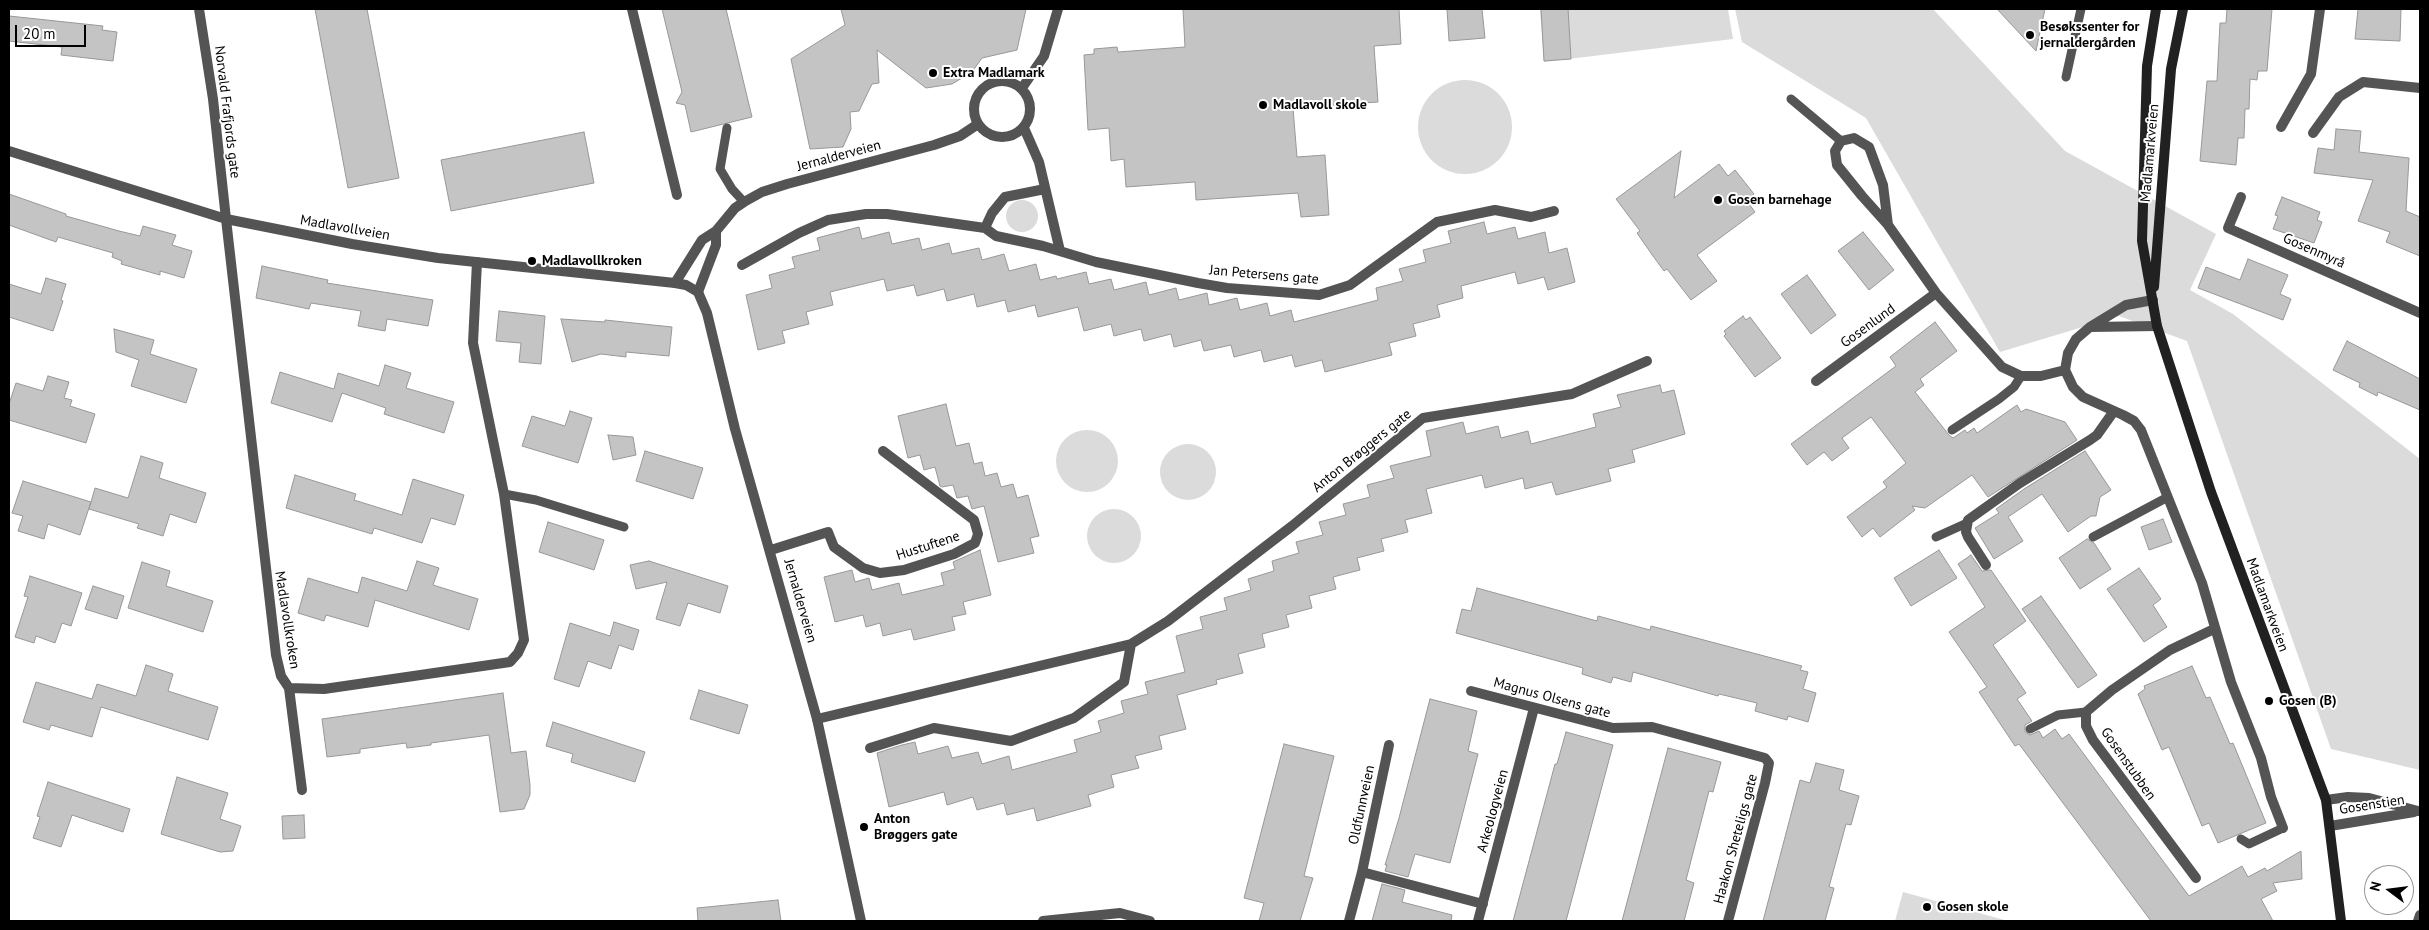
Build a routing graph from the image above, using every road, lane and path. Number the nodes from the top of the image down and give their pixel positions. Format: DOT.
graph roads {
  1 [pos="198,9"];
  2 [pos="632,9"];
  3 [pos="1058,9"];
  4 [pos="2081,9"];
  5 [pos="2156,9"];
  6 [pos="2183,9"];
  7 [pos="2320,9"];
  8 [pos="2066,77"];
  9 [pos="1022,88"];
  10 [pos="2420,88"];
  11 [pos="1791,99"];
  12 [pos="978,124"];
  13 [pos="2281,127"];
  14 [pos="727,128"];
  15 [pos="1024,128"];
  16 [pos="2313,133"];
  17 [pos="1841,141"];
  18 [pos="9,151"];
  19 [pos="1045,190"];
  20 [pos="676,195"];
  21 [pos="2241,197"];
  22 [pos="744,202"];
  23 [pos="1554,211"];
  24 [pos="226,220"];
  25 [pos="1888,225"];
  26 [pos="985,228"];
  27 [pos="716,231"];
  28 [pos="1060,251"];
  29 [pos="477,262"];
  30 [pos="742,265"];
  31 [pos="675,283"];
  32 [pos="698,292"];
  33 [pos="1936,293"];
  34 [pos="2153,300"];
  35 [pos="2420,313"];
  36 [pos="2157,326"];
  37 [pos="2090,328"];
  38 [pos="1647,361"];
  39 [pos="2065,370"];
  40 [pos="2021,376"];
  41 [pos="1816,381"];
  42 [pos="2114,411"];
  43 [pos="1952,430"];
  44 [pos="883,452"];
  45 [pos="504,494"];
  46 [pos="2166,498"];
  47 [pos="1966,523"];
  48 [pos="624,526"];
  49 [pos="1936,537"];
  50 [pos="2093,537"];
  51 [pos="771,550"];
  52 [pos="1986,565"];
  53 [pos="2214,629"];
  54 [pos="1132,644"];
  55 [pos="289,688"];
  56 [pos="1471,691"];
  57 [pos="1534,708"];
  58 [pos="2086,712"];
  59 [pos="817,719"];
  60 [pos="2030,729"];
  61 [pos="1389,745"];
  62 [pos="870,748"];
  63 [pos="1769,763"];
  64 [pos="302,790"];
  65 [pos="2326,800"];
  66 [pos="2419,811"];
  67 [pos="2330,826"];
  68 [pos="2283,828"];
  69 [pos="2241,839"];
  70 [pos="1362,872"];
  71 [pos="2196,878"];
  72 [pos="1483,904"];
  73 [pos="2420,915"];
  74 [pos="861,921"];
  75 [pos="1043,921"];
  76 [pos="1150,921"];
  77 [pos="1349,921"];
  78 [pos="1478,921"];
  79 [pos="1728,921"];
  80 [pos="2341,921"];
  81 [pos="2418,921"];
  1 -- 24 [label="street, Norvald Frafjords gate"];
  2 -- 20 [label="street"];
  3 -- 9 [label="street"];
  4 -- 8 [label="lane"];
  5 -- 34 [label="main road, Madlamarkveien"];
  6 -- 34 [label="main road, Madlamarkveien"];
  7 -- 13 [label="street"];
  9 -- 12 [label="street"];
  9 -- 15 [label="street"];
  10 -- 16 [label="street"];
  11 -- 17 [label="lane"];
  12 -- 15 [label="street"];
  12 -- 22 [label="street, Jernalderveien"];
  14 -- 22 [label="lane"];
  15 -- 19 [label="street"];
  17 -- 25 [label="street"];
  17 -- 25 [label="street"];
  18 -- 24 [label="street, Madlavollveien"];
  19 -- 26 [label="street"];
  19 -- 28 [label="street"];
  21 -- 35 [label="street, Gosenmyrå"];
  22 -- 27 [label="street, Jernalderveien"];
  23 -- 28 [label="street, Jan Petersens gate"];
  24 -- 29 [label="street, Madlavollveien"];
  24 -- 55 [label="street, Madlavollkroken"];
  25 -- 33 [label="street"];
  26 -- 28 [label="street, Jan Petersens gate"];
  26 -- 30 [label="street, Jan Petersens gate"];
  27 -- 31 [label="street, Jernalderveien"];
  27 -- 32 [label="street, Jernalderveien"];
  29 -- 31 [label="street, Madlavollveien"];
  29 -- 45 [label="street, Madlavollkroken"];
  31 -- 32 [label="street, Madlavollveien"];
  32 -- 51 [label="street, Jernalderveien"];
  33 -- 40 [label="street"];
  33 -- 41 [label="street, Gosenlund"];
  34 -- 36 [label="main road, Madlamarkveien"];
  34 -- 37 [label="street"];
  36 -- 37 [label="street"];
  36 -- 65 [label="main road, Madlamarkveien"];
  37 -- 39 [label="street"];
  38 -- 54 [label="street, Anton Brøggers gate"];
  39 -- 40 [label="street"];
  39 -- 42 [label="street"];
  40 -- 43 [label="lane"];
  42 -- 46 [label="street"];
  42 -- 47 [label="street"];
  44 -- 51 [label="street, Hustuftene"];
  45 -- 48 [label="lane"];
  45 -- 55 [label="street, Madlavollkroken"];
  46 -- 50 [label="lane"];
  46 -- 53 [label="street"];
  47 -- 49 [label="lane"];
  47 -- 52 [label="street"];
  51 -- 59 [label="street, Jernalderveien"];
  53 -- 58 [label="street"];
  53 -- 68 [label="street"];
  54 -- 59 [label="street, Anton Brøggers gate"];
  54 -- 62 [label="street"];
  55 -- 64 [label="street"];
  56 -- 57 [label="street, Magnus Olsens gate"];
  57 -- 63 [label="street, Magnus Olsens gate"];
  57 -- 72 [label="street, Arkeologveien"];
  58 -- 60 [label="lane"];
  58 -- 71 [label="street, Gosenstubben"];
  59 -- 74 [label="street, Jernalderveien"];
  61 -- 70 [label="street, Oldfunnveien"];
  63 -- 79 [label="street, Haakon Sheteligs gate"];
  65 -- 66 [label="street, Gosenstien"];
  65 -- 67 [label="main road, Madlamarkveien"];
  66 -- 67 [label="street, Gosenstien"];
  67 -- 80 [label="main road, Madlamarkveien"];
  68 -- 69 [label="lane"];
  70 -- 72 [label="street"];
  70 -- 77 [label="street, Oldfunnveien"];
  72 -- 78 [label="street, Arkeologveien"];
  73 -- 81 [label="street"];
  75 -- 76 [label="street"];
}
